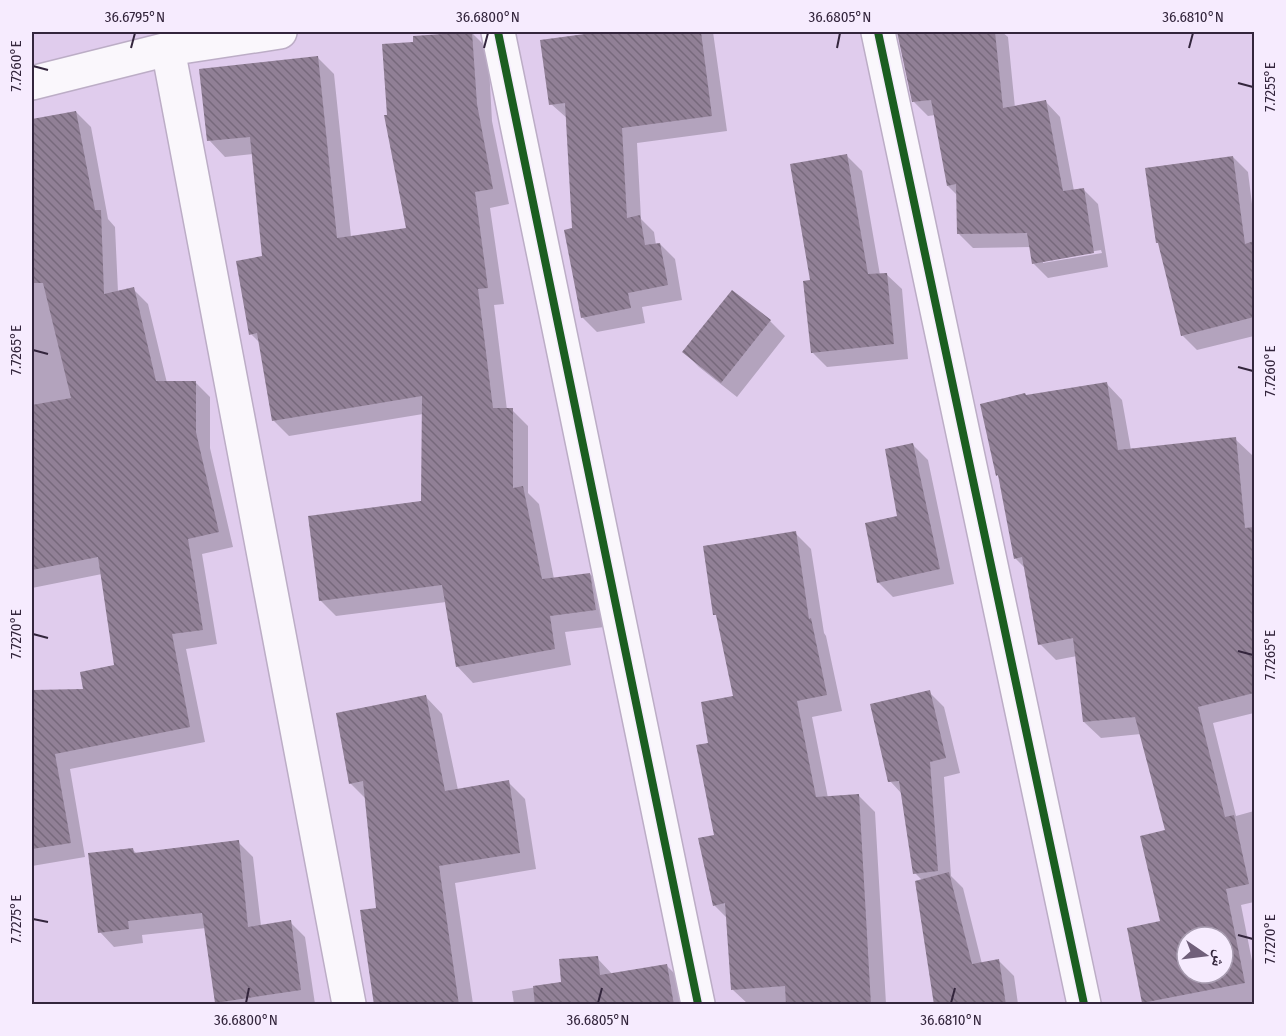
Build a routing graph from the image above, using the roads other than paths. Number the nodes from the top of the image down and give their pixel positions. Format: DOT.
graph roads {
  1 [pos="280,32"];
  2 [pos="498,32"];
  3 [pos="878,32"];
  4 [pos="168,49"];
  5 [pos="32,83"];
  6 [pos="349,1005"];
  7 [pos="698,1005"];
  8 [pos="1084,1005"];
  1 -- 4 [label="street"];
  2 -- 7 [label="street"];
  3 -- 8 [label="street"];
  4 -- 5 [label="street"];
  4 -- 6 [label="street"];
}
